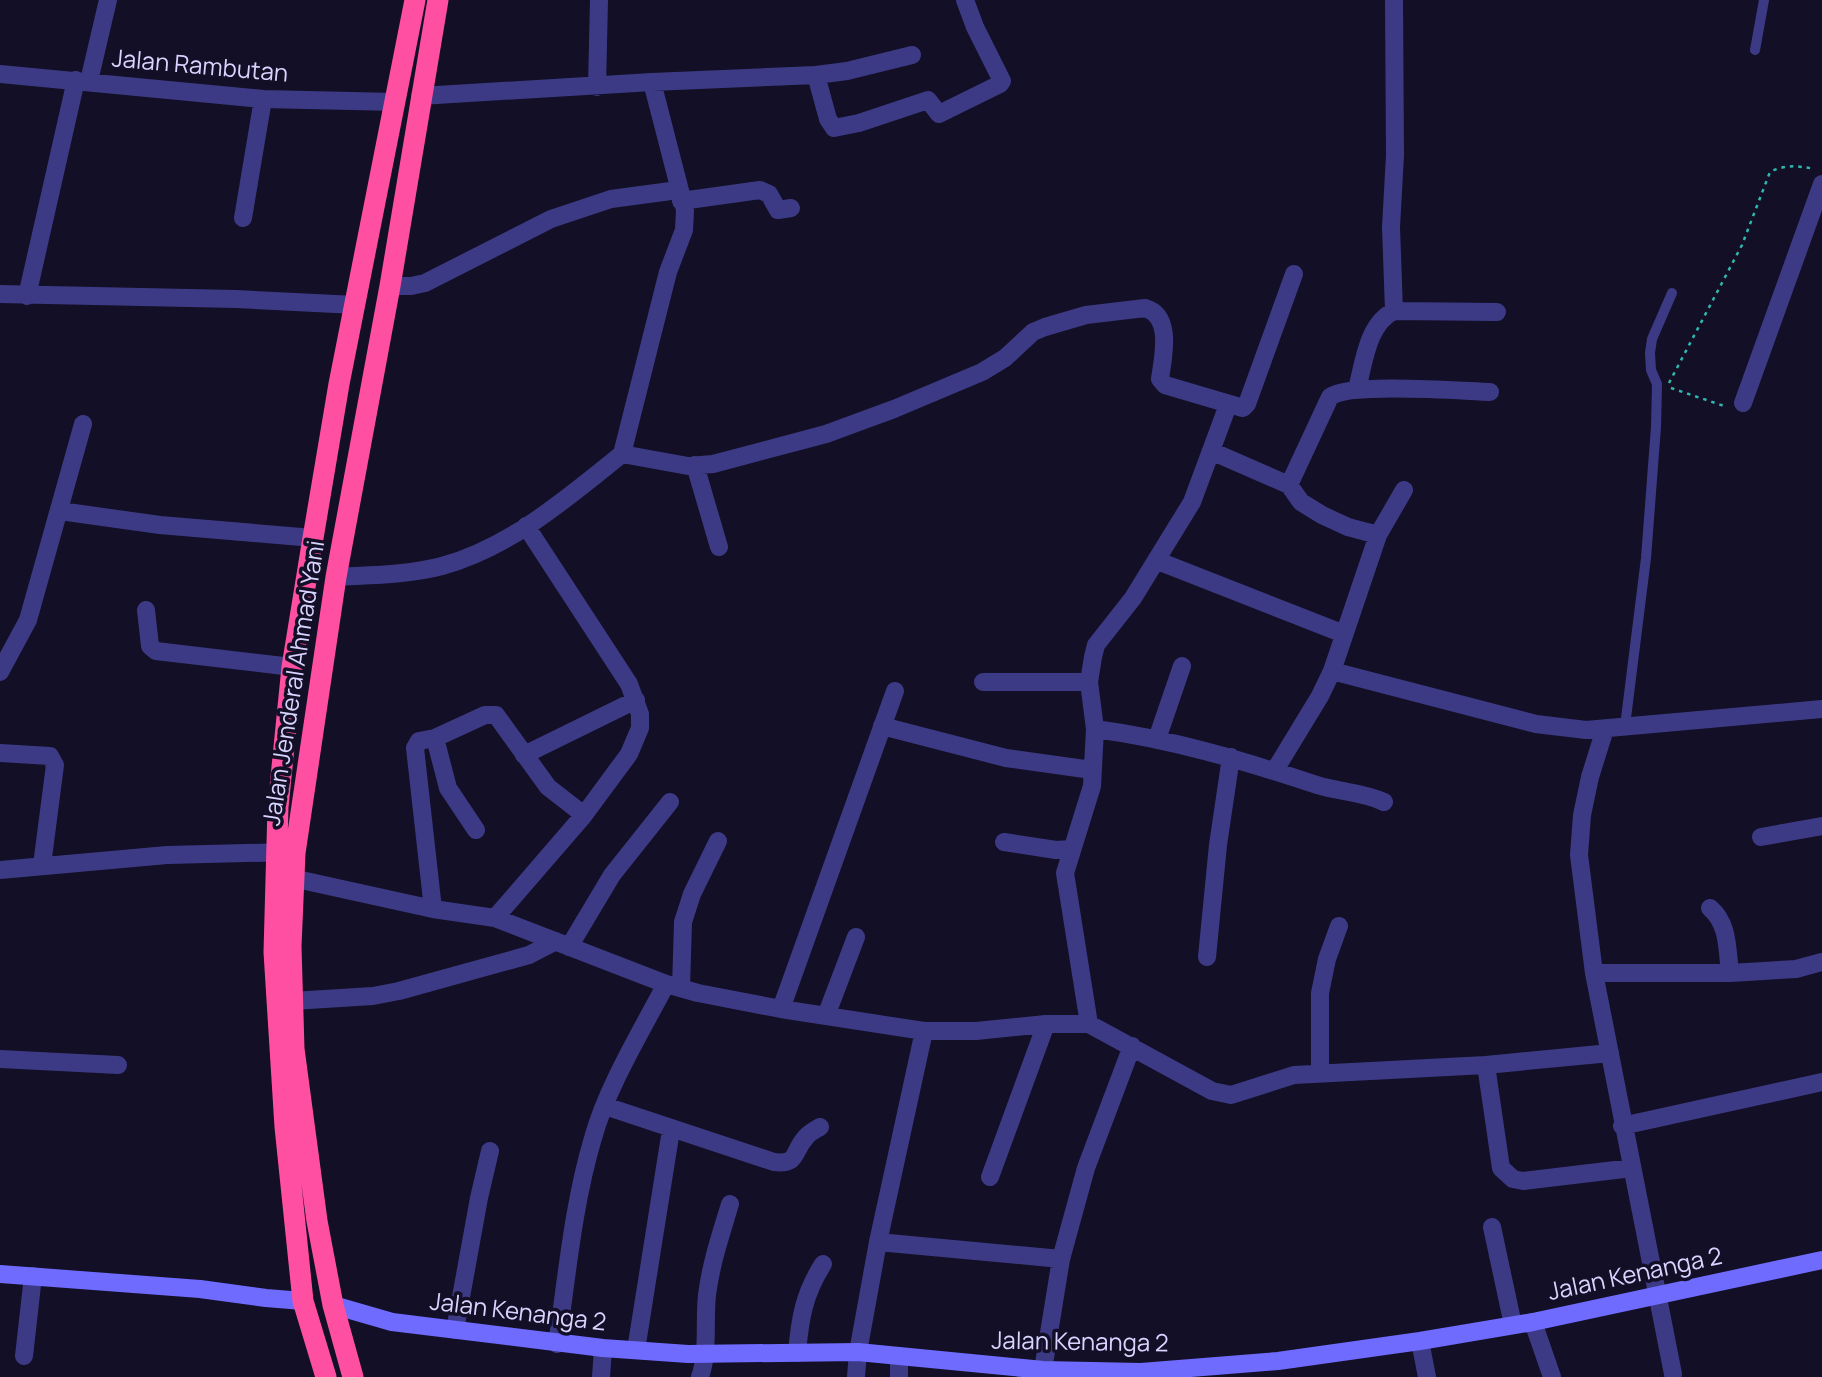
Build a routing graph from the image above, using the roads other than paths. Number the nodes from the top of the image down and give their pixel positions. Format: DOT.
graph roads {
  1 [pos="108,0"];
  2 [pos="415,0"];
  3 [pos="438,0"];
  4 [pos="599,0"];
  5 [pos="965,0"];
  6 [pos="1394,0"];
  7 [pos="1764,0"];
  8 [pos="1755,50"];
  9 [pos="912,55"];
  10 [pos="0,74"];
  11 [pos="822,75"];
  12 [pos="83,80"];
  13 [pos="652,82"];
  14 [pos="597,87"];
  15 [pos="420,96"];
  16 [pos="264,99"];
  17 [pos="396,102"];
  18 [pos="1822,184"];
  19 [pos="680,196"];
  20 [pos="791,208"];
  21 [pos="243,218"];
  22 [pos="1294,274"];
  23 [pos="390,286"];
  24 [pos="1672,293"];
  25 [pos="0,294"];
  26 [pos="27,296"];
  27 [pos="356,305"];
  28 [pos="1394,310"];
  29 [pos="1497,312"];
  30 [pos="1357,389"];
  31 [pos="1490,392"];
  32 [pos="1743,403"];
  33 [pos="1228,405"];
  34 [pos="83,424"];
  35 [pos="1211,451"];
  36 [pos="622,454"];
  37 [pos="695,465"];
  38 [pos="1289,485"];
  39 [pos="1404,490"];
  40 [pos="60,511"];
  41 [pos="526,526"];
  42 [pos="1378,535"];
  43 [pos="313,538"];
  44 [pos="719,547"];
  45 [pos="1158,561"];
  46 [pos="336,577"];
  47 [pos="146,610"];
  48 [pos="1343,634"];
  49 [pos="1182,666"];
  50 [pos="1332,671"];
  51 [pos="0,672"];
  52 [pos="292,675"];
  53 [pos="983,682"];
  54 [pos="1089,682"];
  55 [pos="319,687"];
  56 [pos="895,691"];
  57 [pos="636,700"];
  58 [pos="1822,709"];
  59 [pos="882,726"];
  60 [pos="1625,726"];
  61 [pos="1095,729"];
  62 [pos="1605,729"];
  63 [pos="435,738"];
  64 [pos="1157,739"];
  65 [pos="0,753"];
  66 [pos="524,755"];
  67 [pos="1231,757"];
  68 [pos="1093,770"];
  69 [pos="1275,770"];
  70 [pos="670,802"];
  71 [pos="1384,802"];
  72 [pos="584,815"];
  73 [pos="1822,826"];
  74 [pos="476,830"];
  75 [pos="1760,837"];
  76 [pos="718,841"];
  77 [pos="1004,842"];
  78 [pos="1072,849"];
  79 [pos="285,852"];
  80 [pos="42,865"];
  81 [pos="0,870"];
  82 [pos="285,876"];
  83 [pos="1710,908"];
  84 [pos="433,909"];
  85 [pos="495,918"];
  86 [pos="1339,926"];
  87 [pos="856,937"];
  88 [pos="563,944"];
  89 [pos="1207,957"];
  90 [pos="1822,962"];
  91 [pos="1594,973"];
  92 [pos="1730,973"];
  93 [pos="673,986"];
  94 [pos="292,1001"];
  95 [pos="781,1009"];
  96 [pos="826,1016"];
  97 [pos="1046,1024"];
  98 [pos="1089,1024"];
  99 [pos="924,1031"];
  100 [pos="1132,1046"];
  101 [pos="1610,1053"];
  102 [pos="0,1059"];
  103 [pos="118,1065"];
  104 [pos="1486,1065"];
  105 [pos="1320,1074"];
  106 [pos="1822,1082"];
  107 [pos="605,1106"];
  108 [pos="1622,1126"];
  109 [pos="820,1127"];
  110 [pos="671,1130"];
  111 [pos="490,1152"];
  112 [pos="1632,1168"];
  113 [pos="990,1177"];
  114 [pos="730,1204"];
  115 [pos="1492,1227"];
  116 [pos="878,1242"];
  117 [pos="1061,1259"];
  118 [pos="1822,1260"];
  119 [pos="823,1264"];
  120 [pos="0,1274"];
  121 [pos="33,1276"];
  122 [pos="1657,1294"];
  123 [pos="303,1301"];
  124 [pos="332,1305"];
  125 [pos="1532,1322"];
  126 [pos="1513,1325"];
  127 [pos="455,1330"];
  128 [pos="1420,1341"];
  129 [pos="557,1344"];
  130 [pos="603,1348"];
  131 [pos="636,1350"];
  132 [pos="858,1352"];
  133 [pos="705,1353"];
  134 [pos="797,1353"];
  135 [pos="24,1356"];
  136 [pos="899,1356"];
  137 [pos="1043,1370"];
  138 [pos="1189,1373"];
  139 [pos="1673,1374"];
  140 [pos="326,1377"];
  141 [pos="353,1377"];
  142 [pos="601,1377"];
  143 [pos="700,1377"];
  144 [pos="856,1377"];
  145 [pos="900,1377"];
  146 [pos="1427,1377"];
  147 [pos="1552,1377"];
  1 -- 12 [label="street"];
  2 -- 17 [label="highway, Jalan Jenderal Ahmad Yani"];
  3 -- 15 [label="highway, Jalan Jenderal Ahmad Yani"];
  4 -- 14 [label="street"];
  5 -- 11 [label="street"];
  6 -- 28 [label="street"];
  7 -- 8 [label="lane"];
  9 -- 11 [label="street"];
  10 -- 12 [label="street, Jalan Rambutan"];
  11 -- 13 [label="street"];
  12 -- 16 [label="street, Jalan Rambutan"];
  12 -- 26 [label="street"];
  13 -- 14 [label="street"];
  13 -- 19 [label="street"];
  14 -- 15 [label="street"];
  15 -- 23 [label="highway, Jalan Jenderal Ahmad Yani"];
  16 -- 17 [label="street, Jalan Rambutan"];
  16 -- 21 [label="street"];
  17 -- 27 [label="highway, Jalan Jenderal Ahmad Yani"];
  18 -- 32 [label="street"];
  19 -- 20 [label="street"];
  19 -- 23 [label="street"];
  19 -- 36 [label="street"];
  22 -- 33 [label="street"];
  23 -- 46 [label="highway, Jalan Jenderal Ahmad Yani"];
  24 -- 60 [label="lane"];
  25 -- 26 [label="street"];
  26 -- 27 [label="street"];
  27 -- 43 [label="highway, Jalan Jenderal Ahmad Yani"];
  28 -- 29 [label="street"];
  28 -- 30 [label="street"];
  30 -- 31 [label="street"];
  30 -- 38 [label="street"];
  33 -- 35 [label="street"];
  33 -- 37 [label="street"];
  34 -- 40 [label="street"];
  35 -- 38 [label="street"];
  35 -- 45 [label="street"];
  36 -- 37 [label="street"];
  36 -- 41 [label="street"];
  37 -- 44 [label="street"];
  38 -- 42 [label="street"];
  39 -- 42 [label="street"];
  40 -- 43 [label="street"];
  40 -- 51 [label="street"];
  41 -- 46 [label="street"];
  41 -- 57 [label="street"];
  42 -- 48 [label="street"];
  43 -- 52 [label="highway, Jalan Jenderal Ahmad Yani"];
  45 -- 48 [label="street"];
  45 -- 54 [label="street"];
  46 -- 55 [label="highway, Jalan Jenderal Ahmad Yani"];
  47 -- 52 [label="street"];
  48 -- 50 [label="street"];
  49 -- 64 [label="street"];
  50 -- 62 [label="street"];
  50 -- 69 [label="street"];
  52 -- 55 [label="highway"];
  52 -- 79 [label="highway, Jalan Jenderal Ahmad Yani"];
  53 -- 54 [label="street"];
  54 -- 61 [label="street"];
  55 -- 79 [label="highway, Jalan Jenderal Ahmad Yani"];
  56 -- 59 [label="street"];
  57 -- 66 [label="street"];
  57 -- 72 [label="street"];
  58 -- 60 [label="street"];
  59 -- 68 [label="street"];
  59 -- 95 [label="street"];
  60 -- 62 [label="street"];
  61 -- 64 [label="street"];
  61 -- 68 [label="street"];
  62 -- 91 [label="street"];
  63 -- 66 [label="street"];
  63 -- 74 [label="street"];
  63 -- 84 [label="street"];
  64 -- 67 [label="street"];
  65 -- 80 [label="street"];
  66 -- 72 [label="street"];
  67 -- 69 [label="street"];
  67 -- 89 [label="street"];
  68 -- 78 [label="street"];
  69 -- 71 [label="street"];
  70 -- 88 [label="street"];
  72 -- 85 [label="street"];
  73 -- 75 [label="street"];
  76 -- 93 [label="street"];
  77 -- 78 [label="street"];
  78 -- 98 [label="street"];
  79 -- 80 [label="street"];
  79 -- 82 [label="highway, Jalan Jenderal Ahmad Yani"];
  80 -- 81 [label="street"];
  82 -- 84 [label="street"];
  82 -- 94 [label="highway, Jalan Jenderal Ahmad Yani"];
  82 -- 123 [label="highway, Jalan Jenderal Ahmad Yani"];
  83 -- 92 [label="street"];
  84 -- 85 [label="street"];
  85 -- 88 [label="street"];
  86 -- 105 [label="street"];
  87 -- 96 [label="street"];
  88 -- 93 [label="street"];
  88 -- 94 [label="street"];
  90 -- 92 [label="street"];
  91 -- 92 [label="street"];
  91 -- 101 [label="street"];
  93 -- 95 [label="street"];
  93 -- 107 [label="street"];
  94 -- 124 [label="highway, Jalan Jenderal Ahmad Yani"];
  95 -- 96 [label="street"];
  96 -- 99 [label="street"];
  97 -- 98 [label="street"];
  97 -- 99 [label="street"];
  97 -- 113 [label="street"];
  98 -- 100 [label="street"];
  99 -- 116 [label="street"];
  100 -- 105 [label="street"];
  100 -- 117 [label="street"];
  101 -- 104 [label="street"];
  101 -- 108 [label="street"];
  102 -- 103 [label="street"];
  104 -- 105 [label="street"];
  104 -- 112 [label="street"];
  106 -- 108 [label="street"];
  107 -- 110 [label="street"];
  107 -- 129 [label="street"];
  108 -- 112 [label="street"];
  109 -- 110 [label="street"];
  110 -- 131 [label="street"];
  111 -- 127 [label="street"];
  112 -- 122 [label="street"];
  114 -- 133 [label="street"];
  115 -- 126 [label="street"];
  116 -- 117 [label="street"];
  116 -- 132 [label="street"];
  117 -- 137 [label="street"];
  118 -- 122 [label="main road, Jalan Kenanga 2"];
  119 -- 134 [label="street"];
  120 -- 121 [label="main road"];
  121 -- 123 [label="main road"];
  121 -- 135 [label="street"];
  122 -- 125 [label="main road, Jalan Kenanga 2"];
  122 -- 139 [label="street"];
  123 -- 124 [label="highway"];
  123 -- 140 [label="highway, Jalan Jenderal Ahmad Yani"];
  124 -- 127 [label="main road, Jalan Kenanga 2"];
  124 -- 141 [label="highway, Jalan Jenderal Ahmad Yani"];
  125 -- 126 [label="main road, Jalan Kenanga 2"];
  125 -- 147 [label="street"];
  126 -- 128 [label="main road, Jalan Kenanga 2"];
  127 -- 129 [label="main road, Jalan Kenanga 2"];
  128 -- 138 [label="main road, Jalan Kenanga 2"];
  128 -- 146 [label="street"];
  129 -- 130 [label="main road, Jalan Kenanga 2"];
  130 -- 131 [label="main road, Jalan Kenanga 2"];
  130 -- 142 [label="street"];
  131 -- 133 [label="main road, Jalan Kenanga 2"];
  132 -- 134 [label="main road, Jalan Kenanga 2"];
  132 -- 136 [label="main road, Jalan Kenanga 2"];
  132 -- 144 [label="street"];
  133 -- 134 [label="main road, Jalan Kenanga 2"];
  133 -- 143 [label="street"];
  136 -- 137 [label="main road, Jalan Kenanga 2"];
  136 -- 145 [label="street"];
  137 -- 138 [label="main road, Jalan Kenanga 2"];
}
